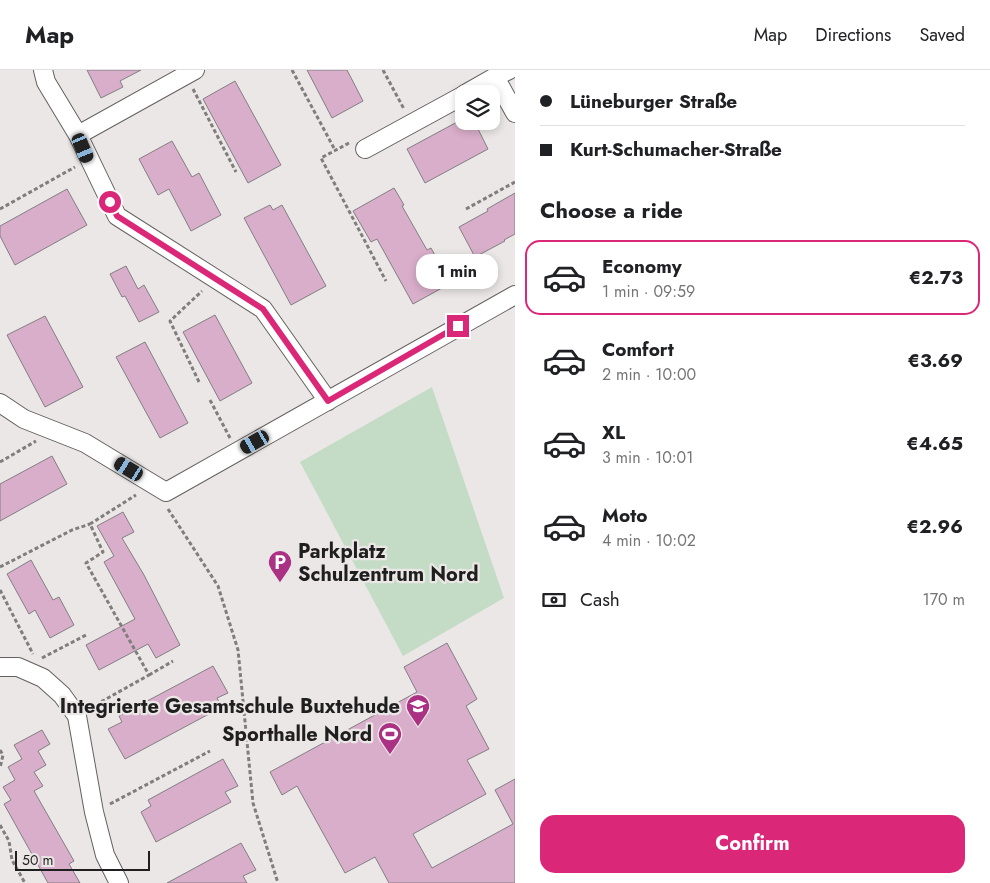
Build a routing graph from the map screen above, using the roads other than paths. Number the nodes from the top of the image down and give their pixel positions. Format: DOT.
graph roads {
  1 [pos="43,70"];
  2 [pos="190,73"];
  3 [pos="502,74"];
  4 [pos="481,85"];
  5 [pos="455,99"];
  6 [pos="515,113"];
  7 [pos="78,135"];
  8 [pos="365,149"];
  9 [pos="515,295"];
  10 [pos="328,401"];
  11 [pos="0,403"];
  12 [pos="0,667"];
  13 [pos="119,883"];
  1 -- 7 [label="street"];
  2 -- 7 [label="street"];
  3 -- 4 [label="street"];
  3 -- 6 [label="street"];
  5 -- 8 [label="street"];
  7 -- 10 [label="street"];
  9 -- 10 [label="street"];
  10 -- 11 [label="street"];
  12 -- 13 [label="street"];
}
